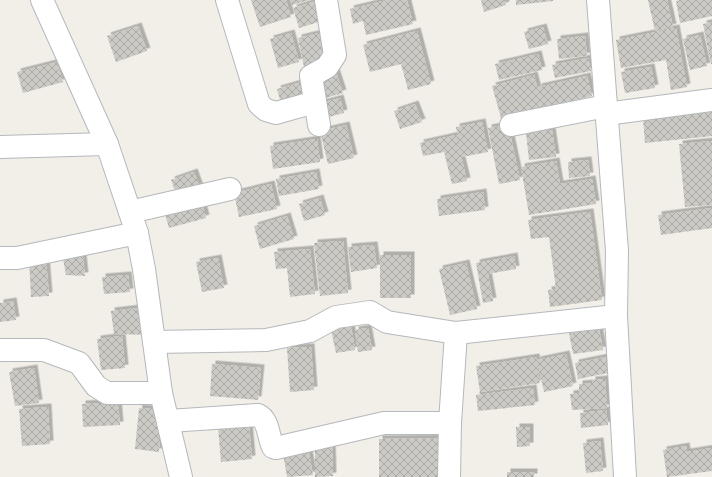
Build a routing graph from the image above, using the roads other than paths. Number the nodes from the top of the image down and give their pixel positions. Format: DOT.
graph roads {
  1 [pos="42,0"];
  2 [pos="227,0"];
  3 [pos="326,0"];
  4 [pos="598,0"];
  5 [pos="712,100"];
  6 [pos="314,102"];
  7 [pos="606,110"];
  8 [pos="319,125"];
  9 [pos="511,125"];
  10 [pos="107,144"];
  11 [pos="0,147"];
  12 [pos="230,189"];
  13 [pos="130,212"];
  14 [pos="137,233"];
  15 [pos="0,258"];
  16 [pos="616,316"];
  17 [pos="456,333"];
  18 [pos="154,342"];
  19 [pos="0,350"];
  20 [pos="161,393"];
  21 [pos="168,421"];
  22 [pos="450,423"];
  23 [pos="182,477"];
  24 [pos="449,477"];
  25 [pos="625,477"];
  1 -- 10 [label="street"];
  2 -- 6 [label="street"];
  3 -- 6 [label="street"];
  4 -- 7 [label="street"];
  5 -- 7 [label="street"];
  6 -- 8 [label="street"];
  7 -- 9 [label="street"];
  7 -- 16 [label="street"];
  10 -- 11 [label="street"];
  10 -- 13 [label="street"];
  12 -- 13 [label="street"];
  13 -- 14 [label="street"];
  14 -- 15 [label="street"];
  14 -- 18 [label="street"];
  16 -- 17 [label="street"];
  16 -- 25 [label="street"];
  17 -- 18 [label="street"];
  17 -- 22 [label="street"];
  18 -- 20 [label="street"];
  19 -- 20 [label="street"];
  20 -- 21 [label="street"];
  21 -- 22 [label="street"];
  21 -- 23 [label="street"];
  22 -- 24 [label="street"];
}
